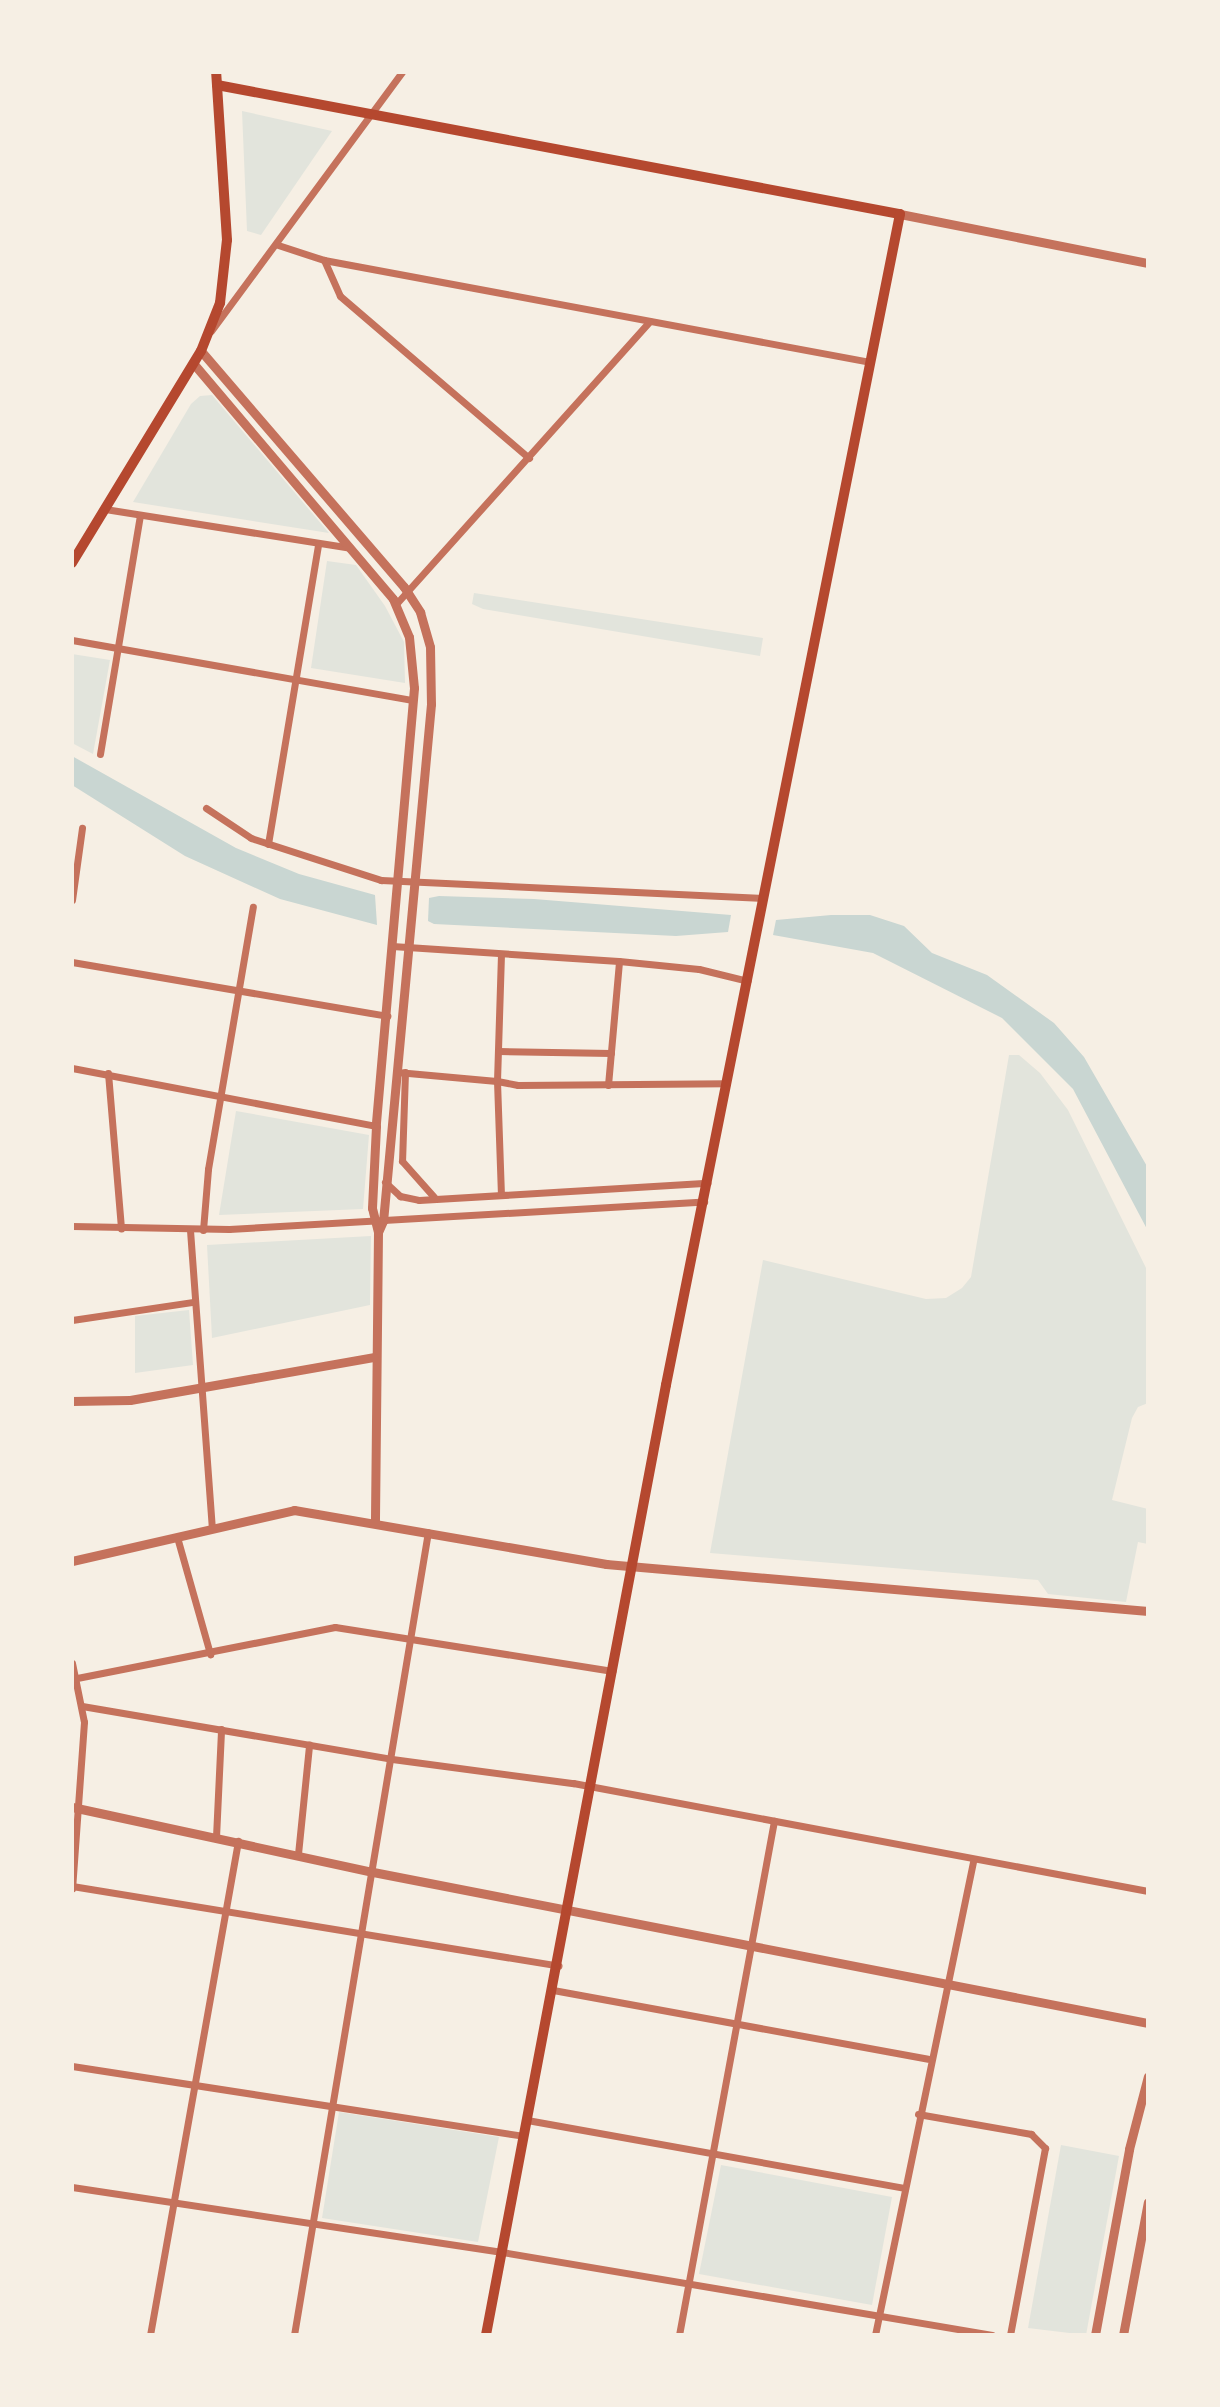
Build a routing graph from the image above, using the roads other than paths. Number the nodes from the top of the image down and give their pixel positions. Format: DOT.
graph roads {
  1 [pos="216,72"];
  2 [pos="402,72"];
  3 [pos="217,85"];
  4 [pos="372,113"];
  5 [pos="900,214"];
  6 [pos="278,245"];
  7 [pos="324,260"];
  8 [pos="1148,263"];
  9 [pos="650,321"];
  10 [pos="207,335"];
  11 [pos="201,351"];
  12 [pos="870,362"];
  13 [pos="193,363"];
  14 [pos="529,458"];
  15 [pos="105,509"];
  16 [pos="140,515"];
  17 [pos="318,544"];
  18 [pos="352,548"];
  19 [pos="72,563"];
  20 [pos="407,592"];
  21 [pos="396,604"];
  22 [pos="72,640"];
  23 [pos="119,649"];
  24 [pos="295,680"];
  25 [pos="413,700"];
  26 [pos="100,754"];
  27 [pos="206,808"];
  28 [pos="82,828"];
  29 [pos="268,844"];
  30 [pos="397,881"];
  31 [pos="414,881"];
  32 [pos="768,898"];
  33 [pos="72,900"];
  34 [pos="253,907"];
  35 [pos="392,946"];
  36 [pos="409,947"];
  37 [pos="501,954"];
  38 [pos="619,961"];
  39 [pos="72,962"];
  40 [pos="750,982"];
  41 [pos="240,991"];
  42 [pos="387,1016"];
  43 [pos="499,1051"];
  44 [pos="611,1053"];
  45 [pos="72,1068"];
  46 [pos="401,1072"];
  47 [pos="108,1073"];
  48 [pos="497,1081"];
  49 [pos="727,1083"];
  50 [pos="608,1085"];
  51 [pos="220,1095"];
  52 [pos="376,1126"];
  53 [pos="385,1182"];
  54 [pos="707,1183"];
  55 [pos="501,1193"];
  56 [pos="434,1197"];
  57 [pos="704,1202"];
  58 [pos="378,1222"];
  59 [pos="72,1226"];
  60 [pos="121,1228"];
  61 [pos="190,1230"];
  62 [pos="203,1230"];
  63 [pos="192,1302"];
  64 [pos="72,1320"];
  65 [pos="373,1357"];
  66 [pos="199,1389"];
  67 [pos="72,1401"];
  68 [pos="375,1522"];
  69 [pos="212,1528"];
  70 [pos="428,1532"];
  71 [pos="177,1537"];
  72 [pos="72,1561"];
  73 [pos="632,1566"];
  74 [pos="1148,1611"];
  75 [pos="410,1640"];
  76 [pos="210,1654"];
  77 [pos="72,1663"];
  78 [pos="615,1671"];
  79 [pos="74,1679"];
  80 [pos="82,1706"];
  81 [pos="221,1729"];
  82 [pos="309,1745"];
  83 [pos="392,1759"];
  84 [pos="593,1787"];
  85 [pos="76,1808"];
  86 [pos="774,1821"];
  87 [pos="216,1837"];
  88 [pos="238,1841"];
  89 [pos="298,1854"];
  90 [pos="974,1859"];
  91 [pos="373,1872"];
  92 [pos="72,1887"];
  93 [pos="1148,1891"];
  94 [pos="568,1910"];
  95 [pos="225,1911"];
  96 [pos="362,1934"];
  97 [pos="752,1946"];
  98 [pos="558,1966"];
  99 [pos="948,1985"];
  100 [pos="553,1990"];
  101 [pos="1148,2023"];
  102 [pos="738,2024"];
  103 [pos="928,2059"];
  104 [pos="72,2066"];
  105 [pos="1148,2076"];
  106 [pos="192,2085"];
  107 [pos="330,2106"];
  108 [pos="918,2114"];
  109 [pos="527,2120"];
  110 [pos="524,2136"];
  111 [pos="713,2155"];
  112 [pos="72,2187"];
  113 [pos="904,2188"];
  114 [pos="173,2202"];
  115 [pos="1148,2202"];
  116 [pos="310,2222"];
  117 [pos="502,2252"];
  118 [pos="688,2282"];
  119 [pos="879,2315"];
  120 [pos="150,2335"];
  121 [pos="294,2335"];
  122 [pos="486,2335"];
  123 [pos="679,2335"];
  124 [pos="875,2335"];
  125 [pos="992,2335"];
  126 [pos="1010,2335"];
  127 [pos="1095,2335"];
  128 [pos="1123,2335"];
  1 -- 3 [label="main road"];
  2 -- 4 [label="street"];
  3 -- 4 [label="main road"];
  3 -- 10 [label="main road"];
  4 -- 5 [label="main road"];
  4 -- 6 [label="street"];
  5 -- 8 [label="street"];
  5 -- 12 [label="main road"];
  6 -- 7 [label="street"];
  6 -- 10 [label="street"];
  7 -- 9 [label="street"];
  7 -- 14 [label="street"];
  9 -- 12 [label="street"];
  9 -- 14 [label="street"];
  10 -- 11 [label="main road"];
  11 -- 13 [label="main road"];
  11 -- 20 [label="street"];
  12 -- 32 [label="main road"];
  13 -- 15 [label="main road"];
  13 -- 18 [label="street"];
  14 -- 20 [label="street"];
  15 -- 16 [label="street"];
  15 -- 19 [label="main road"];
  16 -- 17 [label="street"];
  16 -- 23 [label="street"];
  17 -- 18 [label="street"];
  17 -- 24 [label="street"];
  18 -- 21 [label="street"];
  20 -- 21 [label="street"];
  20 -- 31 [label="street"];
  21 -- 25 [label="street"];
  22 -- 23 [label="street"];
  23 -- 24 [label="street"];
  23 -- 26 [label="street"];
  24 -- 25 [label="street"];
  24 -- 29 [label="street"];
  25 -- 30 [label="street"];
  27 -- 29 [label="street"];
  28 -- 33 [label="street"];
  29 -- 30 [label="street"];
  30 -- 31 [label="street"];
  30 -- 35 [label="street"];
  31 -- 32 [label="street"];
  31 -- 36 [label="street"];
  32 -- 40 [label="main road"];
  34 -- 41 [label="street"];
  35 -- 36 [label="street"];
  35 -- 42 [label="street"];
  36 -- 37 [label="street"];
  36 -- 46 [label="street"];
  37 -- 38 [label="street"];
  37 -- 43 [label="street"];
  38 -- 40 [label="street"];
  38 -- 44 [label="street"];
  39 -- 41 [label="street"];
  40 -- 49 [label="main road"];
  41 -- 42 [label="street"];
  41 -- 51 [label="street"];
  42 -- 52 [label="street"];
  43 -- 44 [label="street"];
  43 -- 48 [label="street"];
  44 -- 50 [label="street"];
  45 -- 47 [label="street"];
  46 -- 48 [label="street"];
  46 -- 53 [label="street"];
  46 -- 56 [label="street"];
  47 -- 51 [label="street"];
  47 -- 60 [label="street"];
  48 -- 50 [label="street"];
  48 -- 55 [label="street"];
  49 -- 50 [label="street"];
  49 -- 54 [label="main road"];
  51 -- 52 [label="street"];
  51 -- 62 [label="street"];
  52 -- 58 [label="street"];
  53 -- 56 [label="street"];
  53 -- 58 [label="street"];
  54 -- 55 [label="street"];
  54 -- 57 [label="main road"];
  55 -- 56 [label="street"];
  57 -- 58 [label="street"];
  57 -- 73 [label="main road"];
  58 -- 62 [label="street"];
  58 -- 65 [label="street"];
  59 -- 60 [label="street"];
  60 -- 61 [label="street"];
  61 -- 62 [label="street"];
  61 -- 63 [label="street"];
  63 -- 64 [label="street"];
  63 -- 66 [label="street"];
  65 -- 66 [label="street"];
  65 -- 68 [label="street"];
  66 -- 67 [label="street"];
  66 -- 69 [label="street"];
  68 -- 69 [label="street"];
  68 -- 70 [label="street"];
  69 -- 71 [label="street"];
  70 -- 73 [label="street"];
  70 -- 75 [label="street"];
  71 -- 72 [label="street"];
  71 -- 76 [label="street"];
  73 -- 74 [label="street"];
  73 -- 78 [label="main road"];
  75 -- 76 [label="street"];
  75 -- 78 [label="street"];
  75 -- 83 [label="street"];
  76 -- 79 [label="street"];
  77 -- 79 [label="street"];
  78 -- 84 [label="main road"];
  79 -- 80 [label="street"];
  80 -- 81 [label="street"];
  80 -- 85 [label="street"];
  81 -- 82 [label="street"];
  81 -- 87 [label="street"];
  82 -- 83 [label="street"];
  82 -- 89 [label="street"];
  83 -- 84 [label="street"];
  83 -- 91 [label="street"];
  84 -- 86 [label="street"];
  84 -- 94 [label="main road"];
  85 -- 87 [label="street"];
  85 -- 92 [label="street"];
  86 -- 90 [label="street"];
  86 -- 97 [label="street"];
  87 -- 88 [label="street"];
  88 -- 89 [label="street"];
  88 -- 95 [label="street"];
  89 -- 91 [label="street"];
  90 -- 93 [label="street"];
  90 -- 99 [label="street"];
  91 -- 94 [label="street"];
  91 -- 96 [label="street"];
  92 -- 95 [label="street"];
  94 -- 97 [label="street"];
  94 -- 98 [label="main road"];
  95 -- 96 [label="street"];
  95 -- 106 [label="street"];
  96 -- 98 [label="street"];
  96 -- 107 [label="street"];
  97 -- 99 [label="street"];
  97 -- 102 [label="street"];
  98 -- 100 [label="main road"];
  99 -- 101 [label="street"];
  99 -- 103 [label="street"];
  100 -- 102 [label="street"];
  100 -- 109 [label="main road"];
  102 -- 103 [label="street"];
  102 -- 111 [label="street"];
  103 -- 108 [label="street"];
  104 -- 106 [label="street"];
  105 -- 127 [label="street"];
  106 -- 107 [label="street"];
  106 -- 114 [label="street"];
  107 -- 110 [label="street"];
  107 -- 116 [label="street"];
  108 -- 113 [label="street"];
  108 -- 126 [label="street"];
  109 -- 110 [label="main road"];
  109 -- 111 [label="street"];
  110 -- 117 [label="main road"];
  111 -- 113 [label="street"];
  111 -- 118 [label="street"];
  112 -- 114 [label="street"];
  113 -- 119 [label="street"];
  114 -- 116 [label="street"];
  114 -- 120 [label="street"];
  115 -- 128 [label="street"];
  116 -- 117 [label="street"];
  116 -- 121 [label="street"];
  117 -- 118 [label="street"];
  117 -- 122 [label="main road"];
  118 -- 119 [label="street"];
  118 -- 123 [label="street"];
  119 -- 124 [label="street"];
  119 -- 125 [label="street"];
}
